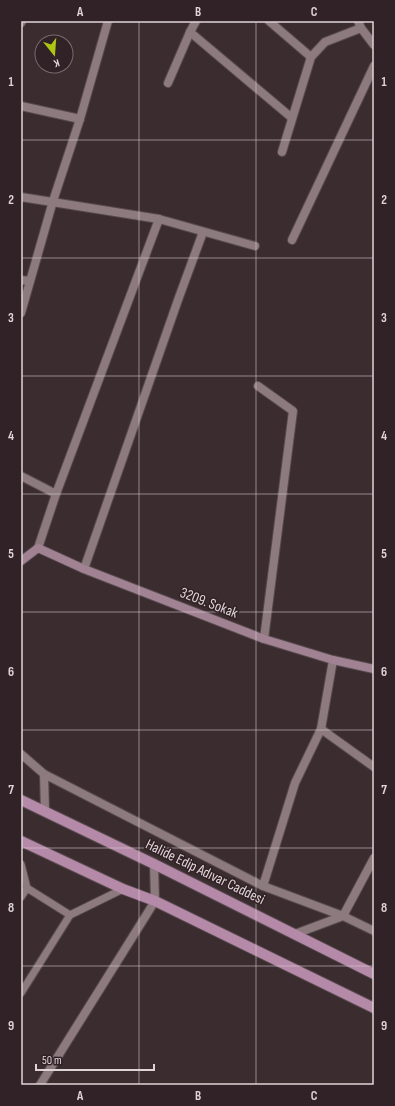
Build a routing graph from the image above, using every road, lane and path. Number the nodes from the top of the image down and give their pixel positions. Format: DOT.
graph roads {
  1 [pos="108,21"];
  2 [pos="196,21"];
  3 [pos="269,21"];
  4 [pos="359,25"];
  5 [pos="190,32"];
  6 [pos="374,45"];
  7 [pos="311,57"];
  8 [pos="374,66"];
  9 [pos="168,83"];
  10 [pos="21,106"];
  11 [pos="292,118"];
  12 [pos="80,119"];
  13 [pos="282,152"];
  14 [pos="21,197"];
  15 [pos="53,201"];
  16 [pos="159,219"];
  17 [pos="203,232"];
  18 [pos="292,240"];
  19 [pos="255,246"];
  20 [pos="21,280"];
  21 [pos="30,281"];
  22 [pos="21,313"];
  23 [pos="258,386"];
  24 [pos="21,476"];
  25 [pos="56,494"];
  26 [pos="38,548"];
  27 [pos="21,561"];
  28 [pos="84,570"];
  29 [pos="264,639"];
  30 [pos="333,660"];
  31 [pos="374,669"];
  32 [pos="321,729"];
  33 [pos="21,754"];
  34 [pos="374,767"];
  35 [pos="44,774"];
  36 [pos="21,800"];
  37 [pos="45,811"];
  38 [pos="21,841"];
  39 [pos="374,858"];
  40 [pos="21,864"];
  41 [pos="154,864"];
  42 [pos="263,886"];
  43 [pos="27,888"];
  44 [pos="124,889"];
  45 [pos="21,897"];
  46 [pos="156,901"];
  47 [pos="70,915"];
  48 [pos="343,916"];
  49 [pos="374,931"];
  50 [pos="295,934"];
  51 [pos="374,974"];
  52 [pos="21,993"];
  53 [pos="374,1008"];
  54 [pos="40,1085"];
  1 -- 12 [label="street"];
  2 -- 5 [label="street"];
  3 -- 7 [label="street"];
  4 -- 6 [label="street"];
  4 -- 7 [label="street"];
  5 -- 9 [label="street"];
  5 -- 11 [label="street"];
  7 -- 11 [label="street"];
  8 -- 18 [label="street"];
  10 -- 12 [label="street"];
  11 -- 13 [label="street"];
  12 -- 15 [label="street"];
  14 -- 15 [label="street"];
  15 -- 16 [label="street"];
  15 -- 21 [label="street"];
  16 -- 17 [label="street"];
  16 -- 25 [label="street"];
  17 -- 19 [label="street"];
  17 -- 28 [label="street"];
  20 -- 21 [label="street"];
  21 -- 22 [label="street"];
  23 -- 29 [label="street"];
  24 -- 25 [label="street"];
  25 -- 26 [label="street"];
  26 -- 27 [label="main road"];
  26 -- 28 [label="main road, 3209. Sokak"];
  28 -- 29 [label="main road, 3209. Sokak"];
  29 -- 30 [label="main road, 3209. Sokak"];
  30 -- 31 [label="main road, 3209. Sokak"];
  30 -- 32 [label="street"];
  32 -- 34 [label="street"];
  32 -- 42 [label="street"];
  33 -- 35 [label="street"];
  35 -- 37 [label="street"];
  35 -- 42 [label="street"];
  36 -- 37 [label="main road, Halide Edip Adıvar Caddesi"];
  37 -- 41 [label="main road, Halide Edip Adıvar Caddesi"];
  38 -- 44 [label="main road"];
  39 -- 48 [label="street"];
  40 -- 43 [label="lane"];
  41 -- 46 [label="street"];
  41 -- 50 [label="main road, Halide Edip Adıvar Caddesi"];
  42 -- 48 [label="street"];
  43 -- 45 [label="lane"];
  43 -- 47 [label="lane"];
  44 -- 46 [label="main road"];
  44 -- 47 [label="lane"];
  46 -- 53 [label="main road"];
  46 -- 54 [label="street"];
  47 -- 52 [label="lane"];
  48 -- 49 [label="street"];
  48 -- 50 [label="street"];
  50 -- 51 [label="main road, Halide Edip Adıvar Caddesi"];
}
